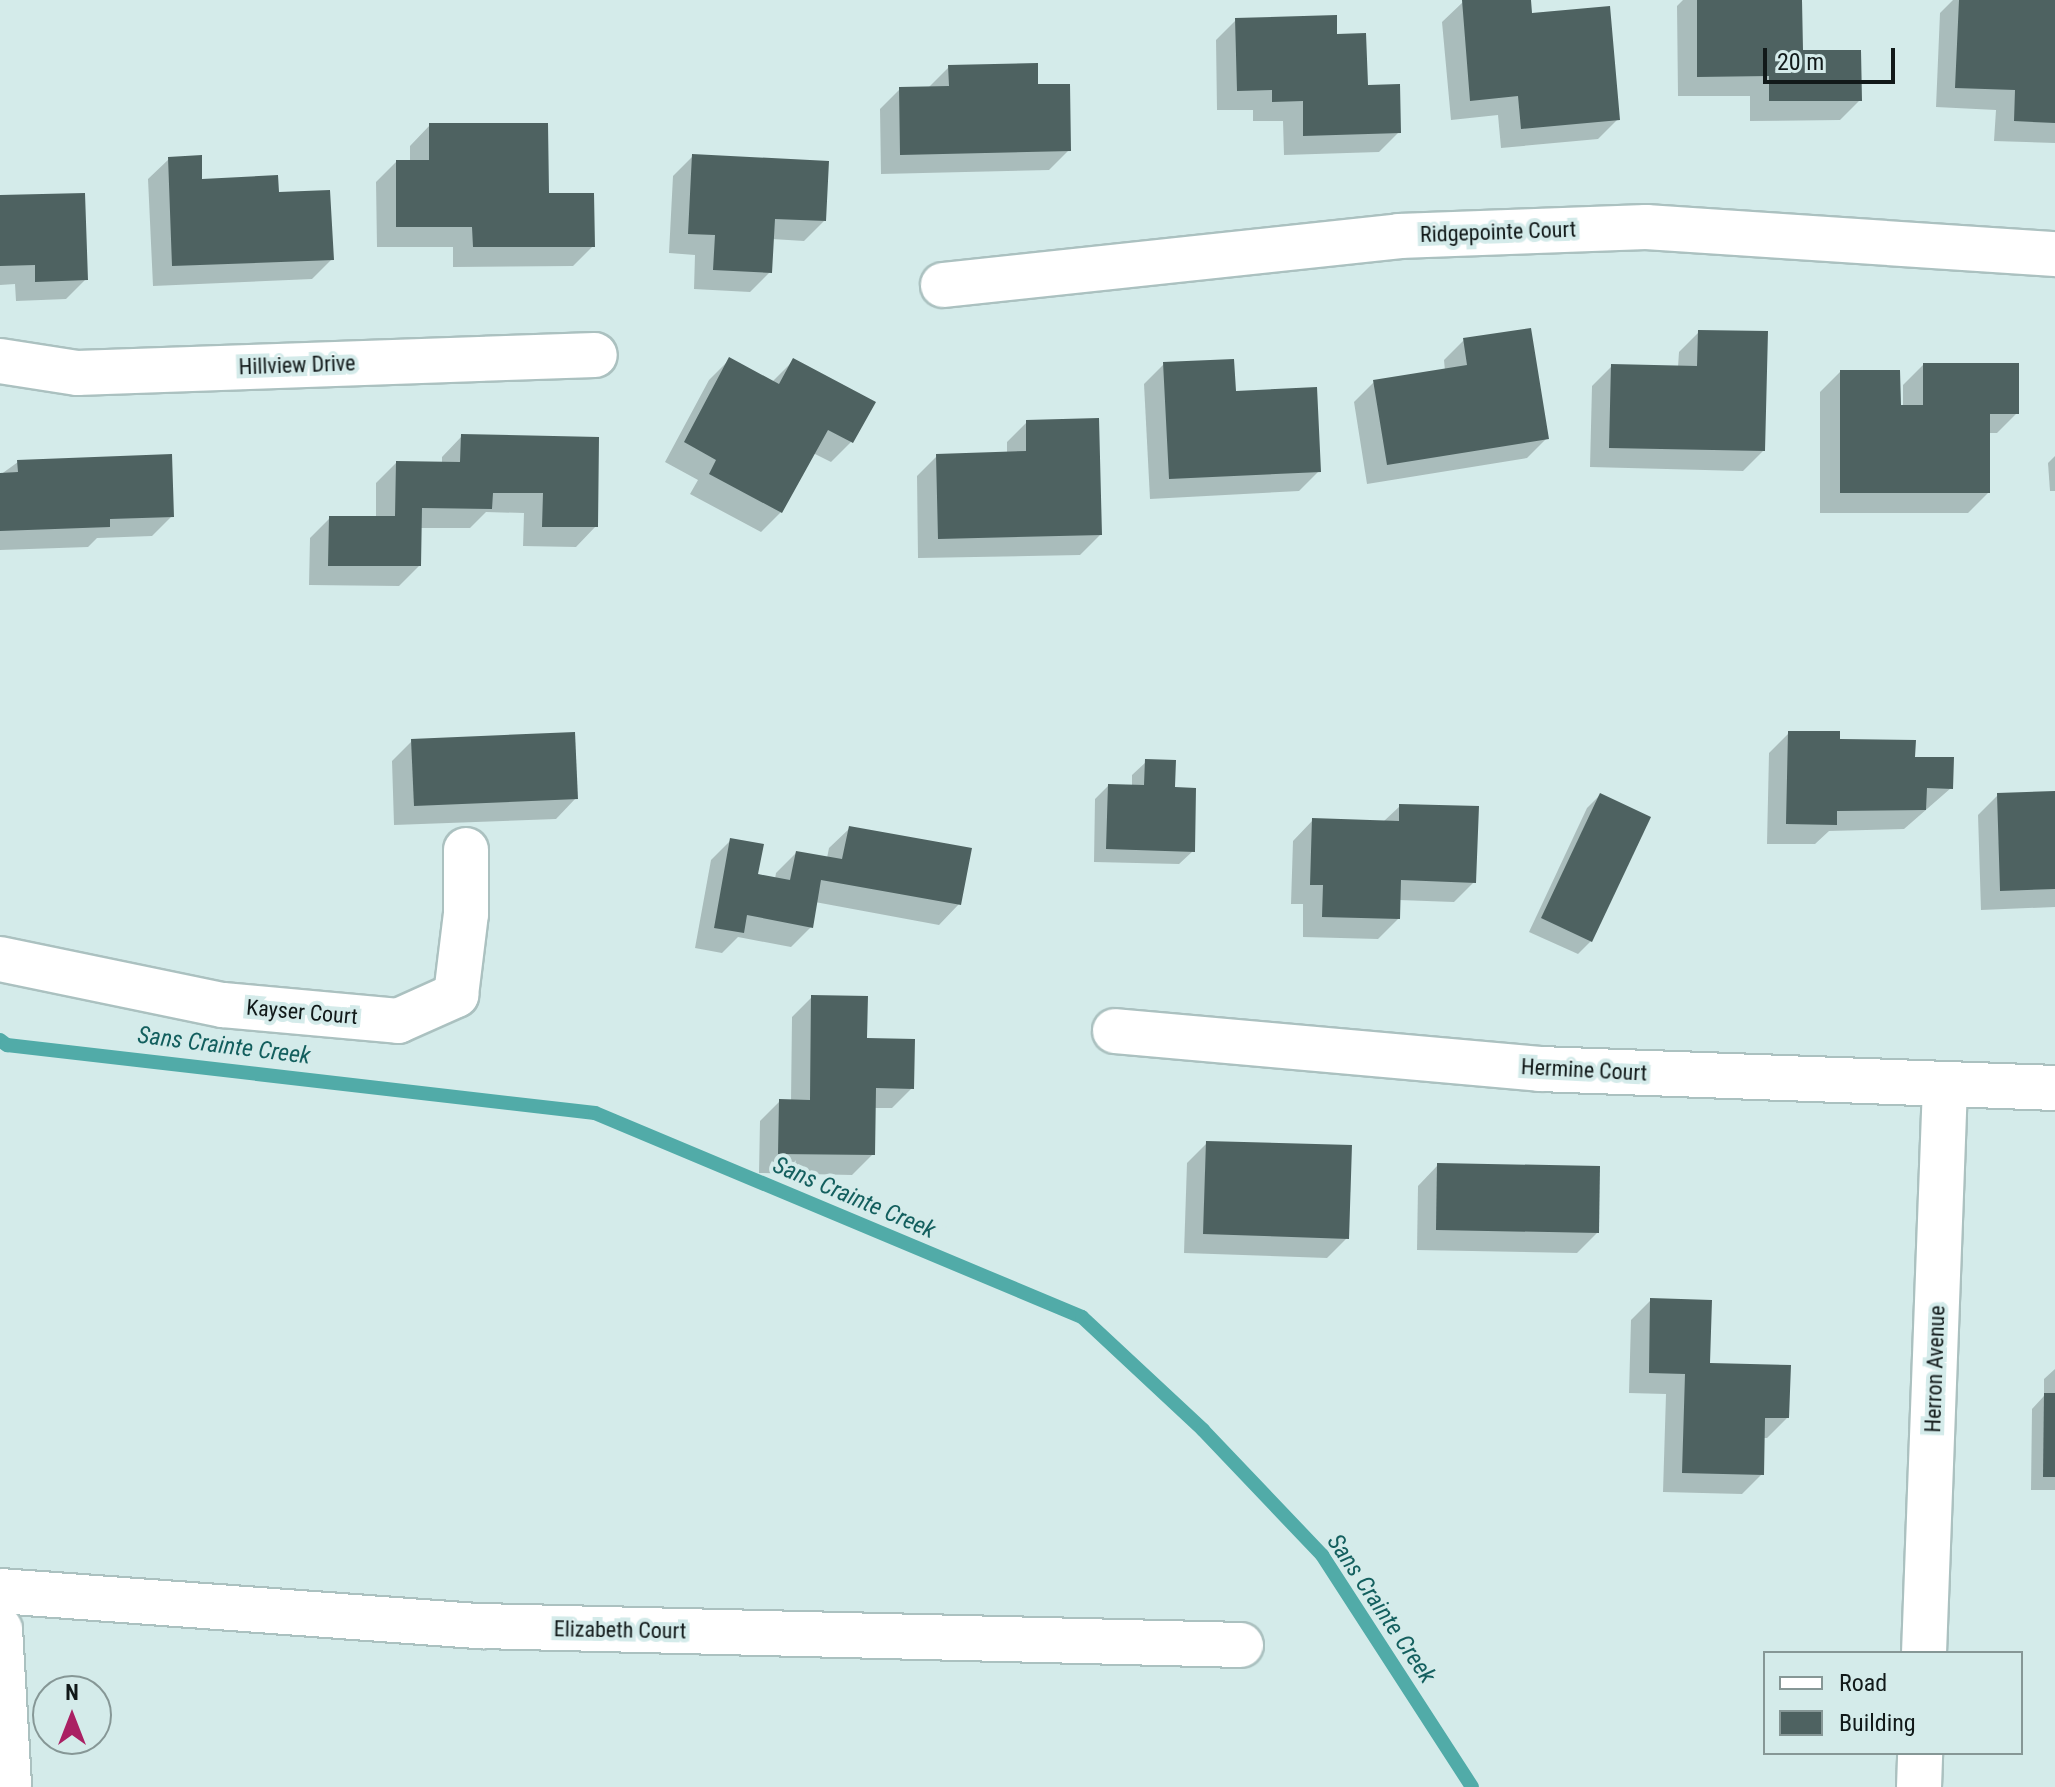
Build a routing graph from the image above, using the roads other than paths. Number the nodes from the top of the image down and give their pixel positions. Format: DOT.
graph roads {
  1 [pos="2055,254"];
  2 [pos="943,285"];
  3 [pos="595,355"];
  4 [pos="0,361"];
  5 [pos="466,850"];
  6 [pos="0,959"];
  7 [pos="1115,1031"];
  8 [pos="1945,1085"];
  9 [pos="2055,1088"];
  10 [pos="0,1591"];
  11 [pos="0,1629"];
  12 [pos="1241,1645"];
  13 [pos="1924,1651"];
  14 [pos="1920,1755"];
  15 [pos="9,1787"];
  16 [pos="1919,1787"];
  1 -- 2 [label="street, Ridgepointe Court"];
  3 -- 4 [label="street, Hillview Drive"];
  5 -- 6 [label="street, Kayser Court"];
  7 -- 8 [label="street, Hermine Court"];
  8 -- 9 [label="street, Hermine Court"];
  8 -- 13 [label="street, Herron Avenue"];
  10 -- 12 [label="street, Elizabeth Court"];
  11 -- 15 [label="street"];
  14 -- 16 [label="street"];
}
